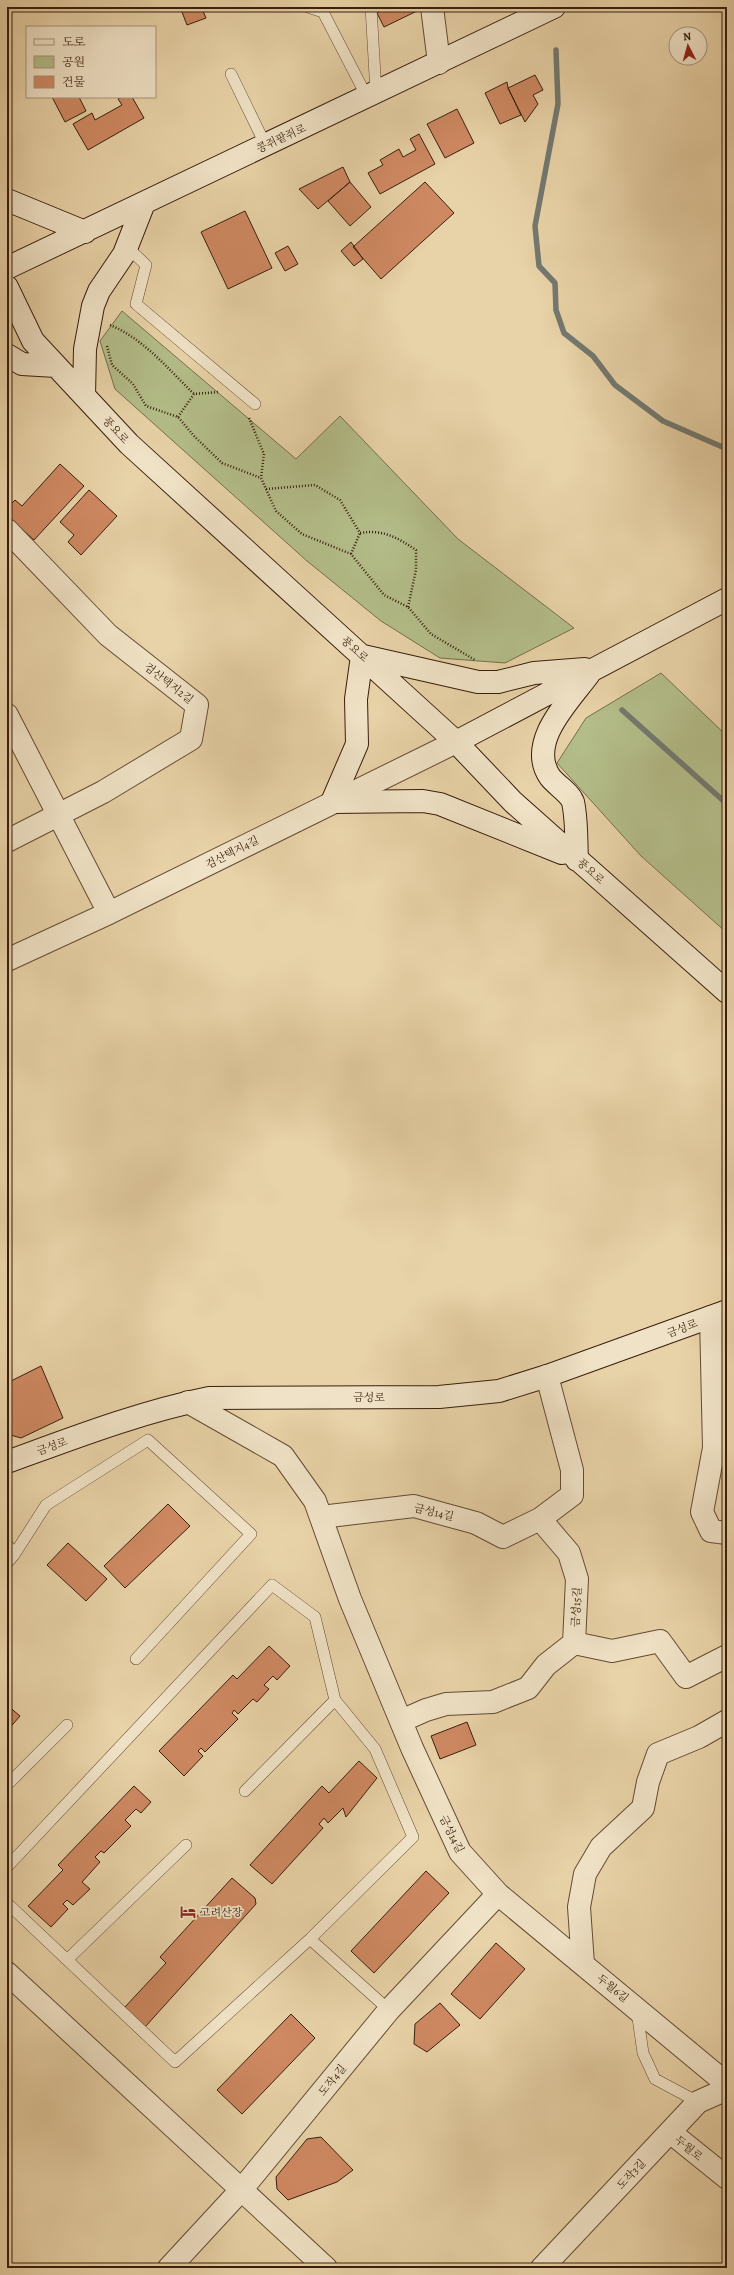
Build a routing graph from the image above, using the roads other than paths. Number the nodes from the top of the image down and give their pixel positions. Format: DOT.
graph roads {
  1 [pos="308,7"];
  2 [pos="371,7"];
  3 [pos="432,7"];
  4 [pos="554,7"];
  5 [pos="439,63"];
  6 [pos="231,74"];
  7 [pos="371,95"];
  8 [pos="266,146"];
  9 [pos="7,200"];
  10 [pos="144,203"];
  11 [pos="85,232"];
  12 [pos="127,246"];
  13 [pos="7,268"];
  14 [pos="7,287"];
  15 [pos="7,355"];
  16 [pos="56,366"];
  17 [pos="84,396"];
  18 [pos="255,404"];
  19 [pos="7,530"];
  20 [pos="727,599"];
  21 [pos="362,656"];
  22 [pos="594,668"];
  23 [pos="7,715"];
  24 [pos="456,742"];
  25 [pos="332,802"];
  26 [pos="58,813"];
  27 [pos="7,841"];
  28 [pos="577,860"];
  29 [pos="109,913"];
  30 [pos="7,960"];
  31 [pos="727,992"];
  32 [pos="719,1314"];
  33 [pos="547,1376"];
  34 [pos="188,1402"];
  35 [pos="7,1462"];
  36 [pos="321,1517"];
  37 [pos="540,1519"];
  38 [pos="727,1533"];
  39 [pos="7,1544"];
  40 [pos="10,1559"];
  41 [pos="574,1643"];
  42 [pos="727,1656"];
  43 [pos="136,1659"];
  44 [pos="335,1700"];
  45 [pos="400,1721"];
  46 [pos="727,1721"];
  47 [pos="67,1725"];
  48 [pos="7,1785"];
  49 [pos="245,1791"];
  50 [pos="186,1845"];
  51 [pos="7,1867"];
  52 [pos="498,1894"];
  53 [pos="7,1902"];
  54 [pos="310,1939"];
  55 [pos="68,1959"];
  56 [pos="583,1964"];
  57 [pos="7,1973"];
  58 [pos="636,2007"];
  59 [pos="389,2010"];
  60 [pos="727,2084"];
  61 [pos="727,2089"];
  62 [pos="698,2102"];
  63 [pos="670,2132"];
  64 [pos="727,2178"];
  65 [pos="242,2189"];
  66 [pos="169,2268"];
  67 [pos="326,2268"];
  68 [pos="542,2268"];
  1 -- 7 [label="lane"];
  2 -- 7 [label="lane"];
  3 -- 5 [label="street"];
  4 -- 5 [label="street, 콩쥐팥쥐로"];
  5 -- 7 [label="street, 콩쥐팥쥐로"];
  6 -- 8 [label="lane"];
  7 -- 8 [label="street, 콩쥐팥쥐로"];
  8 -- 10 [label="street, 콩쥐팥쥐로"];
  9 -- 11 [label="street"];
  10 -- 11 [label="street, 콩쥐팥쥐로"];
  10 -- 12 [label="street"];
  11 -- 13 [label="street, 콩쥐팥쥐로"];
  12 -- 17 [label="street"];
  12 -- 18 [label="lane"];
  14 -- 16 [label="street, 풍요로"];
  15 -- 16 [label="street"];
  16 -- 17 [label="street, 풍요로"];
  17 -- 21 [label="street, 풍요로"];
  19 -- 26 [label="street, 검산택지2길"];
  20 -- 22 [label="street, 검산택지4길"];
  21 -- 22 [label="street"];
  21 -- 24 [label="street, 풍요로"];
  21 -- 25 [label="street"];
  22 -- 24 [label="street, 검산택지4길"];
  22 -- 28 [label="street"];
  23 -- 26 [label="street"];
  24 -- 25 [label="street, 검산택지4길"];
  24 -- 28 [label="street, 풍요로"];
  25 -- 28 [label="street"];
  25 -- 29 [label="street, 검산택지4길"];
  26 -- 27 [label="street, 검산택지2길"];
  26 -- 29 [label="street"];
  28 -- 31 [label="street, 풍요로"];
  29 -- 30 [label="street, 검산택지4길"];
  32 -- 33 [label="street, 금성로"];
  32 -- 38 [label="street"];
  33 -- 34 [label="street, 금성로"];
  33 -- 37 [label="street"];
  34 -- 35 [label="street, 금성로"];
  34 -- 36 [label="street, 금성14길"];
  36 -- 37 [label="street, 금성14길"];
  36 -- 45 [label="street, 금성14길"];
  37 -- 41 [label="street, 금성15길"];
  39 -- 40 [label="lane"];
  40 -- 43 [label="lane"];
  41 -- 42 [label="street, 금성15길"];
  41 -- 45 [label="street"];
  44 -- 49 [label="lane"];
  44 -- 51 [label="lane"];
  44 -- 54 [label="lane"];
  45 -- 52 [label="street, 금성14길"];
  46 -- 56 [label="street"];
  47 -- 48 [label="lane"];
  50 -- 55 [label="lane"];
  52 -- 56 [label="street, 두월6길"];
  52 -- 59 [label="street, 도작4길"];
  53 -- 55 [label="lane"];
  54 -- 55 [label="lane"];
  54 -- 59 [label="lane"];
  56 -- 58 [label="street, 두월6길"];
  57 -- 65 [label="street"];
  58 -- 60 [label="street, 두월6길"];
  58 -- 62 [label="lane"];
  59 -- 65 [label="street, 도작4길"];
  61 -- 62 [label="street, 도작3길"];
  62 -- 63 [label="street, 도작3길"];
  63 -- 64 [label="street, 두월로"];
  63 -- 68 [label="street, 도작3길"];
  65 -- 66 [label="street, 도작4길"];
  65 -- 67 [label="street"];
}
